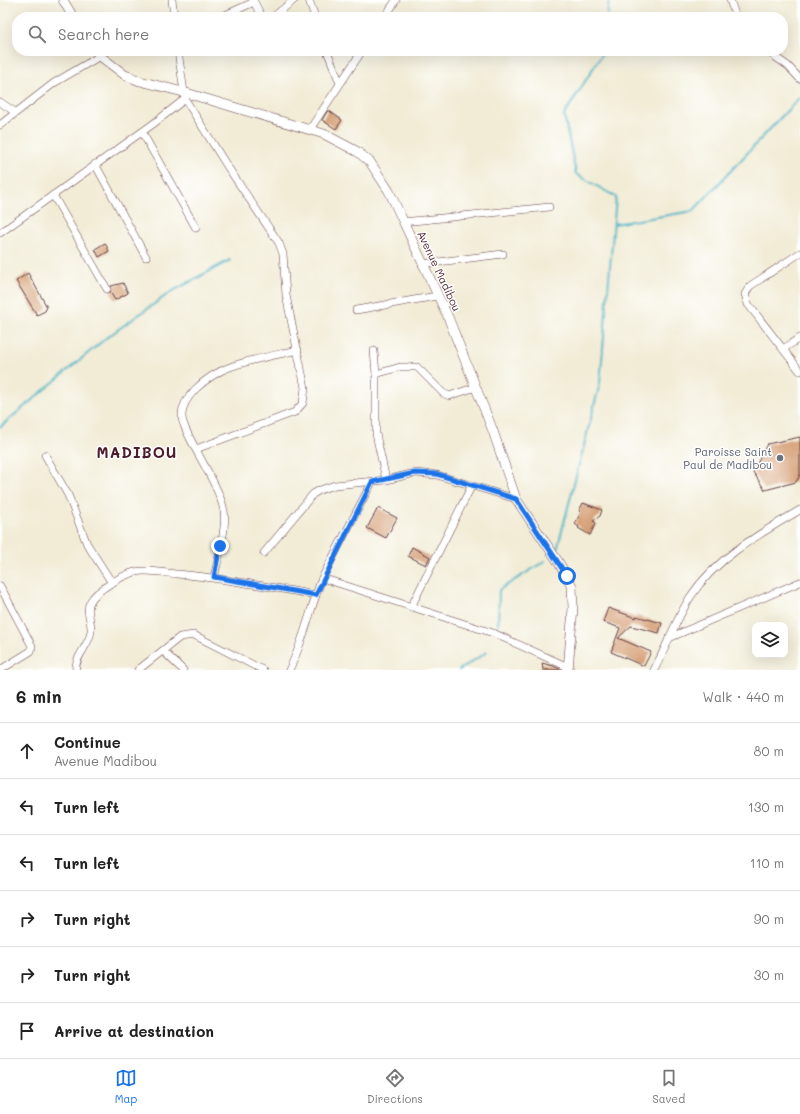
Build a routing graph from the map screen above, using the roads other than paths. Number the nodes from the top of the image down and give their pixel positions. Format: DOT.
graph roads {
  1 [pos="63,0"];
  2 [pos="172,0"];
  3 [pos="294,0"];
  4 [pos="309,0"];
  5 [pos="396,0"];
  6 [pos="730,0"];
  7 [pos="253,1"];
  8 [pos="70,12"];
  9 [pos="173,12"];
  10 [pos="231,12"];
  11 [pos="259,12"];
  12 [pos="279,12"];
  13 [pos="313,12"];
  14 [pos="388,12"];
  15 [pos="734,12"];
  16 [pos="95,56"];
  17 [pos="101,56"];
  18 [pos="179,56"];
  19 [pos="329,56"];
  20 [pos="359,56"];
  21 [pos="774,56"];
  22 [pos="800,79"];
  23 [pos="340,83"];
  24 [pos="184,95"];
  25 [pos="0,102"];
  26 [pos="15,112"];
  27 [pos="0,125"];
  28 [pos="310,129"];
  29 [pos="142,132"];
  30 [pos="95,164"];
  31 [pos="53,195"];
  32 [pos="549,207"];
  33 [pos="403,222"];
  34 [pos="196,228"];
  35 [pos="0,233"];
  36 [pos="800,253"];
  37 [pos="503,254"];
  38 [pos="146,257"];
  39 [pos="422,264"];
  40 [pos="107,290"];
  41 [pos="437,296"];
  42 [pos="356,310"];
  43 [pos="800,338"];
  44 [pos="783,349"];
  45 [pos="298,350"];
  46 [pos="374,351"];
  47 [pos="800,371"];
  48 [pos="376,374"];
  49 [pos="476,387"];
  50 [pos="196,449"];
  51 [pos="45,455"];
  52 [pos="386,480"];
  53 [pos="372,482"];
  54 [pos="472,485"];
  55 [pos="516,499"];
  56 [pos="800,510"];
  57 [pos="264,553"];
  58 [pos="214,577"];
  59 [pos="322,578"];
  60 [pos="800,582"];
  61 [pos="112,583"];
  62 [pos="0,586"];
  63 [pos="316,595"];
  64 [pos="411,607"];
  65 [pos="669,638"];
  66 [pos="163,651"];
  67 [pos="1,668"];
  68 [pos="568,669"];
  69 [pos="76,670"];
  70 [pos="138,670"];
  71 [pos="183,670"];
  72 [pos="263,670"];
  73 [pos="290,670"];
  74 [pos="654,670"];
  1 -- 8 [label="street"];
  2 -- 9 [label="street"];
  3 -- 12 [label="street"];
  4 -- 13 [label="street"];
  5 -- 14 [label="street"];
  6 -- 15 [label="street"];
  7 -- 10 [label="street"];
  7 -- 11 [label="street"];
  16 -- 26 [label="street"];
  17 -- 24 [label="street, Avenue Madibou"];
  18 -- 24 [label="street"];
  19 -- 23 [label="street"];
  20 -- 23 [label="street"];
  21 -- 22 [label="street"];
  23 -- 28 [label="street"];
  24 -- 28 [label="street, Avenue Madibou"];
  24 -- 29 [label="street"];
  24 -- 45 [label="street"];
  25 -- 26 [label="street"];
  26 -- 27 [label="street"];
  28 -- 33 [label="street, Avenue Madibou"];
  29 -- 30 [label="street"];
  29 -- 34 [label="street"];
  30 -- 31 [label="street"];
  30 -- 38 [label="street"];
  31 -- 35 [label="street"];
  31 -- 40 [label="street"];
  32 -- 33 [label="street"];
  33 -- 39 [label="street, Avenue Madibou"];
  36 -- 44 [label="street"];
  37 -- 39 [label="street"];
  39 -- 41 [label="street, Avenue Madibou"];
  41 -- 42 [label="street"];
  41 -- 49 [label="street, Avenue Madibou"];
  43 -- 44 [label="street"];
  44 -- 47 [label="street"];
  45 -- 50 [label="street"];
  45 -- 50 [label="street"];
  46 -- 48 [label="street"];
  48 -- 49 [label="street"];
  48 -- 52 [label="street"];
  49 -- 55 [label="street, Avenue Madibou"];
  50 -- 58 [label="street"];
  51 -- 61 [label="street"];
  52 -- 53 [label="street"];
  52 -- 54 [label="street"];
  53 -- 57 [label="street"];
  53 -- 59 [label="street"];
  54 -- 55 [label="street"];
  54 -- 64 [label="street"];
  55 -- 68 [label="street, Avenue Madibou"];
  56 -- 65 [label="street"];
  58 -- 61 [label="street"];
  58 -- 63 [label="street"];
  59 -- 63 [label="street"];
  59 -- 64 [label="street"];
  60 -- 65 [label="street"];
  61 -- 69 [label="street"];
  62 -- 67 [label="street"];
  63 -- 73 [label="street"];
  64 -- 68 [label="street"];
  65 -- 74 [label="street"];
  66 -- 70 [label="street"];
  66 -- 71 [label="street"];
  66 -- 72 [label="street"];
}
